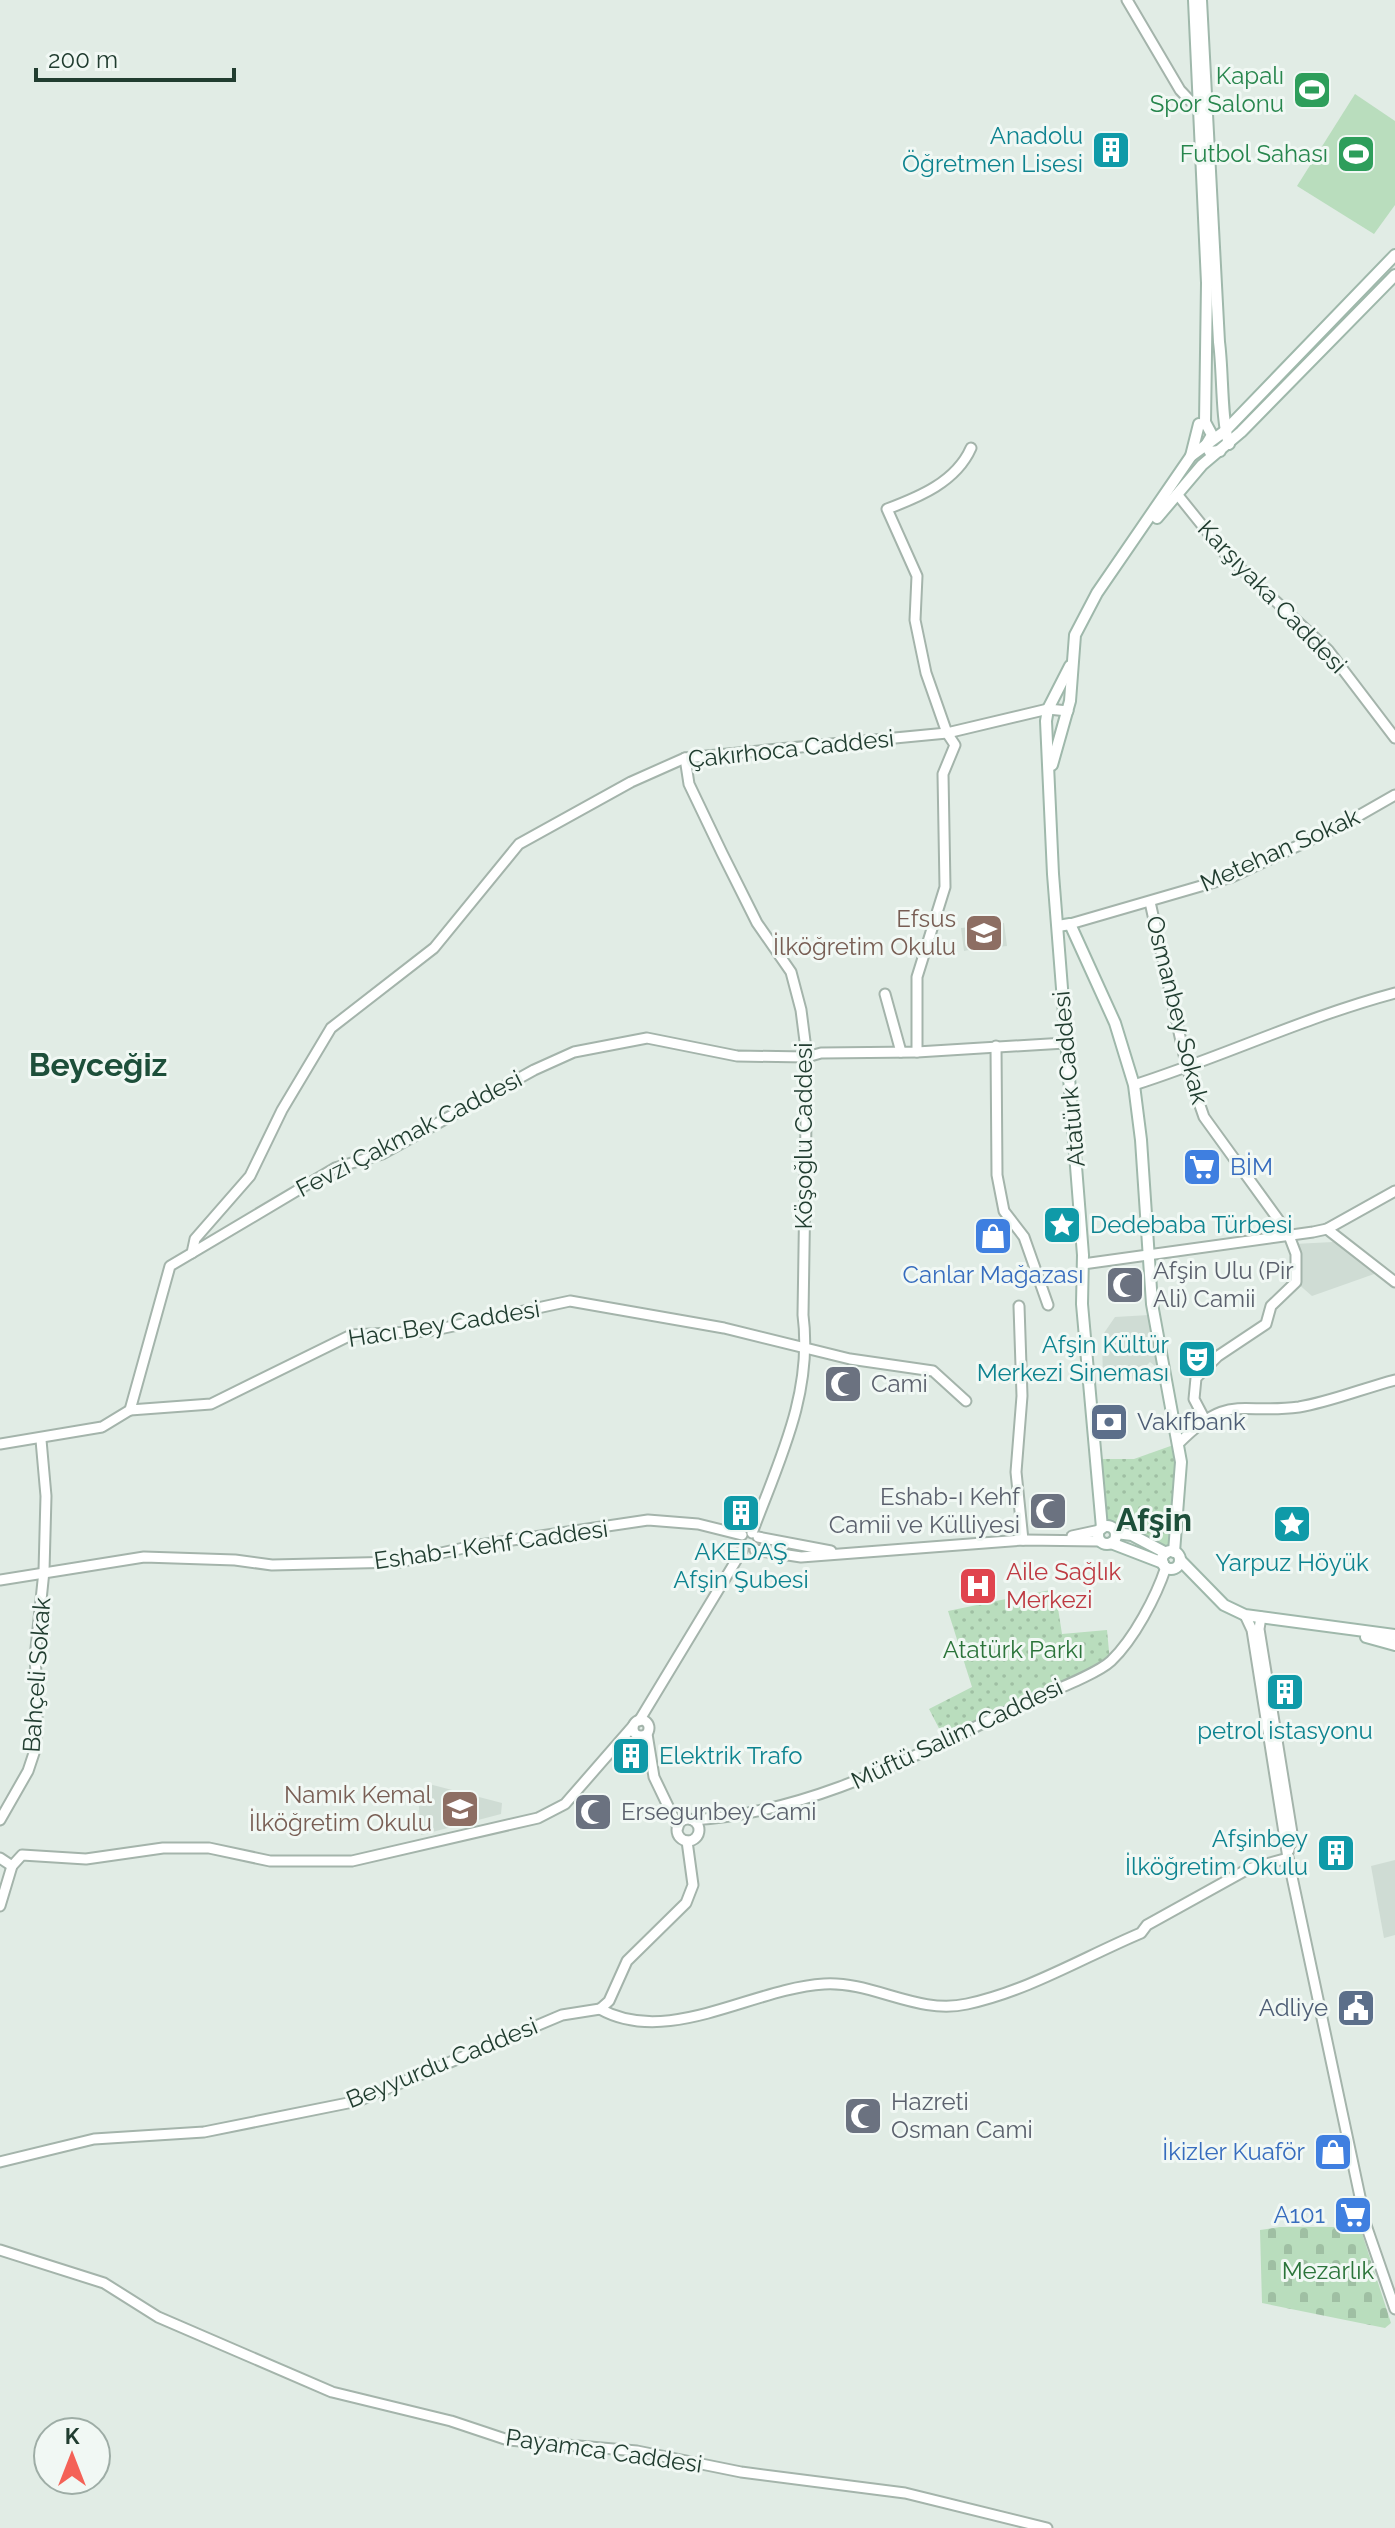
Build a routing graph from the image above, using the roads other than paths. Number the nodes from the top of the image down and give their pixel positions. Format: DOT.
graph roads {
  1 [pos="1127,0"];
  2 [pos="1194,0"];
  3 [pos="1201,0"];
  4 [pos="1197,108"];
  5 [pos="1395,255"];
  6 [pos="1395,275"];
  7 [pos="1199,424"];
  8 [pos="1225,431"];
  9 [pos="1206,445"];
  10 [pos="1225,447"];
  11 [pos="971,448"];
  12 [pos="1191,456"];
  13 [pos="1177,494"];
  14 [pos="1125,556"];
  15 [pos="1070,666"];
  16 [pos="1048,709"];
  17 [pos="1068,711"];
  18 [pos="947,733"];
  19 [pos="1395,738"];
  20 [pos="685,758"];
  21 [pos="1049,775"];
  22 [pos="1395,795"];
  23 [pos="1150,902"];
  24 [pos="1064,925"];
  25 [pos="1395,993"];
  26 [pos="885,994"];
  27 [pos="1065,1043"];
  28 [pos="996,1046"];
  29 [pos="901,1052"];
  30 [pos="917,1052"];
  31 [pos="807,1057"];
  32 [pos="1187,1068"];
  33 [pos="1134,1085"];
  34 [pos="1395,1191"];
  35 [pos="1327,1229"];
  36 [pos="1288,1233"];
  37 [pos="192,1253"];
  38 [pos="1150,1254"];
  39 [pos="1083,1264"];
  40 [pos="1395,1282"];
  41 [pos="1048,1305"];
  42 [pos="1019,1306"];
  43 [pos="807,1350"];
  44 [pos="1395,1380"];
  45 [pos="966,1401"];
  46 [pos="130,1410"];
  47 [pos="1204,1418"];
  48 [pos="41,1440"];
  49 [pos="1179,1443"];
  50 [pos="0,1444"];
  51 [pos="742,1535"];
  52 [pos="755,1535"];
  53 [pos="1106,1535"];
  54 [pos="774,1540"];
  55 [pos="1023,1540"];
  56 [pos="743,1549"];
  57 [pos="755,1550"];
  58 [pos="842,1554"];
  59 [pos="770,1555"];
  60 [pos="1170,1561"];
  61 [pos="44,1571"];
  62 [pos="0,1580"];
  63 [pos="1245,1615"];
  64 [pos="1261,1617"];
  65 [pos="1329,1626"];
  66 [pos="1395,1635"];
  67 [pos="1395,1645"];
  68 [pos="641,1729"];
  69 [pos="721,1819"];
  70 [pos="0,1820"];
  71 [pos="685,1822"];
  72 [pos="694,1837"];
  73 [pos="0,1858"];
  74 [pos="1288,1858"];
  75 [pos="12,1866"];
  76 [pos="0,1906"];
  77 [pos="609,2001"];
  78 [pos="600,2009"];
  79 [pos="616,2018"];
  80 [pos="0,2162"];
  81 [pos="0,2250"];
  82 [pos="1395,2309"];
  83 [pos="1047,2528"];
  1 -- 4 [label="street"];
  2 -- 4 [label="main road"];
  3 -- 8 [label="main road"];
  4 -- 9 [label="main road"];
  5 -- 8 [label="main road, Atatürk Caddesi"];
  6 -- 10 [label="main road"];
  7 -- 12 [label="main road"];
  8 -- 9 [label="main road, Atatürk Caddesi"];
  8 -- 10 [label="main road"];
  9 -- 10 [label="main road"];
  9 -- 12 [label="main road, Atatürk Caddesi"];
  10 -- 13 [label="main road"];
  11 -- 18 [label="street"];
  12 -- 14 [label="main road, Atatürk Caddesi"];
  13 -- 14 [label="main road"];
  13 -- 19 [label="street, Karşıyaka Caddesi"];
  14 -- 15 [label="main road, Atatürk Caddesi"];
  15 -- 16 [label="main road, Atatürk Caddesi"];
  15 -- 17 [label="main road, Atatürk Caddesi"];
  16 -- 17 [label="street, Çakırhoca Caddesi"];
  16 -- 18 [label="street, Çakırhoca Caddesi"];
  16 -- 21 [label="main road, Atatürk Caddesi"];
  17 -- 21 [label="main road, Atatürk Caddesi"];
  18 -- 20 [label="street, Çakırhoca Caddesi"];
  18 -- 30 [label="street"];
  20 -- 31 [label="street, Köşoğlu Caddesi"];
  20 -- 37 [label="street, Çakırhoca Caddesi"];
  21 -- 24 [label="main road, Atatürk Caddesi"];
  22 -- 23 [label="street, Metehan Sokak"];
  23 -- 24 [label="street, Metehan Sokak"];
  23 -- 32 [label="street, Osmanbey Sokak"];
  24 -- 27 [label="main road, Atatürk Caddesi"];
  24 -- 33 [label="main road"];
  25 -- 32 [label="street"];
  26 -- 29 [label="street"];
  27 -- 28 [label="street, Fevzi Çakmak Caddesi"];
  27 -- 39 [label="main road, Atatürk Caddesi"];
  28 -- 30 [label="street, Fevzi Çakmak Caddesi"];
  28 -- 41 [label="street"];
  29 -- 30 [label="street, Fevzi Çakmak Caddesi"];
  29 -- 31 [label="street, Fevzi Çakmak Caddesi"];
  31 -- 37 [label="street, Fevzi Çakmak Caddesi"];
  31 -- 43 [label="street, Köşoğlu Caddesi"];
  32 -- 33 [label="street"];
  32 -- 36 [label="street, Osmanbey Sokak"];
  33 -- 38 [label="main road"];
  34 -- 35 [label="street"];
  35 -- 36 [label="street"];
  35 -- 40 [label="street"];
  36 -- 38 [label="street"];
  36 -- 47 [label="street"];
  37 -- 46 [label="street, Çakırhoca Caddesi"];
  38 -- 39 [label="street"];
  38 -- 49 [label="main road"];
  39 -- 53 [label="main road, Atatürk Caddesi"];
  42 -- 55 [label="street"];
  43 -- 45 [label="street, Hacı Bey Caddesi"];
  43 -- 46 [label="street, Hacı Bey Caddesi"];
  43 -- 52 [label="street, Köşoğlu Caddesi"];
  44 -- 47 [label="street"];
  46 -- 48 [label="street, Hacı Bey Caddesi"];
  47 -- 49 [label="street"];
  48 -- 50 [label="street, Hacı Bey Caddesi"];
  48 -- 61 [label="street, Bahçeli Sokak"];
  49 -- 60 [label="main road"];
  51 -- 52 [label="street"];
  51 -- 56 [label="street"];
  51 -- 61 [label="street, Eshab-ı Kehf Caddesi"];
  52 -- 54 [label="street"];
  52 -- 57 [label="street, Köşoğlu Caddesi"];
  53 -- 55 [label="street"];
  53 -- 60 [label="main road"];
  53 -- 60 [label="main road"];
  54 -- 58 [label="street"];
  54 -- 59 [label="street"];
  55 -- 58 [label="street"];
  56 -- 57 [label="street"];
  56 -- 68 [label="street"];
  57 -- 59 [label="street"];
  58 -- 59 [label="street"];
  60 -- 63 [label="main road"];
  60 -- 69 [label="street, Müftü Salim Caddesi"];
  61 -- 62 [label="street, Eshab-ı Kehf Caddesi"];
  61 -- 70 [label="street, Bahçeli Sokak"];
  63 -- 64 [label="main road"];
  63 -- 74 [label="street"];
  64 -- 65 [label="main road"];
  64 -- 74 [label="street"];
  65 -- 66 [label="main road"];
  65 -- 67 [label="main road"];
  68 -- 71 [label="street"];
  68 -- 75 [label="street"];
  69 -- 71 [label="street, Müftü Salim Caddesi"];
  69 -- 72 [label="street"];
  71 -- 72 [label="street"];
  71 -- 72 [label="street"];
  72 -- 77 [label="street"];
  73 -- 75 [label="street"];
  74 -- 79 [label="street"];
  74 -- 82 [label="street"];
  75 -- 76 [label="street"];
  77 -- 78 [label="street"];
  77 -- 79 [label="street"];
  78 -- 79 [label="street"];
  78 -- 80 [label="street, Beyyurdu Caddesi"];
  81 -- 83 [label="street, Payamca Caddesi"];
}
